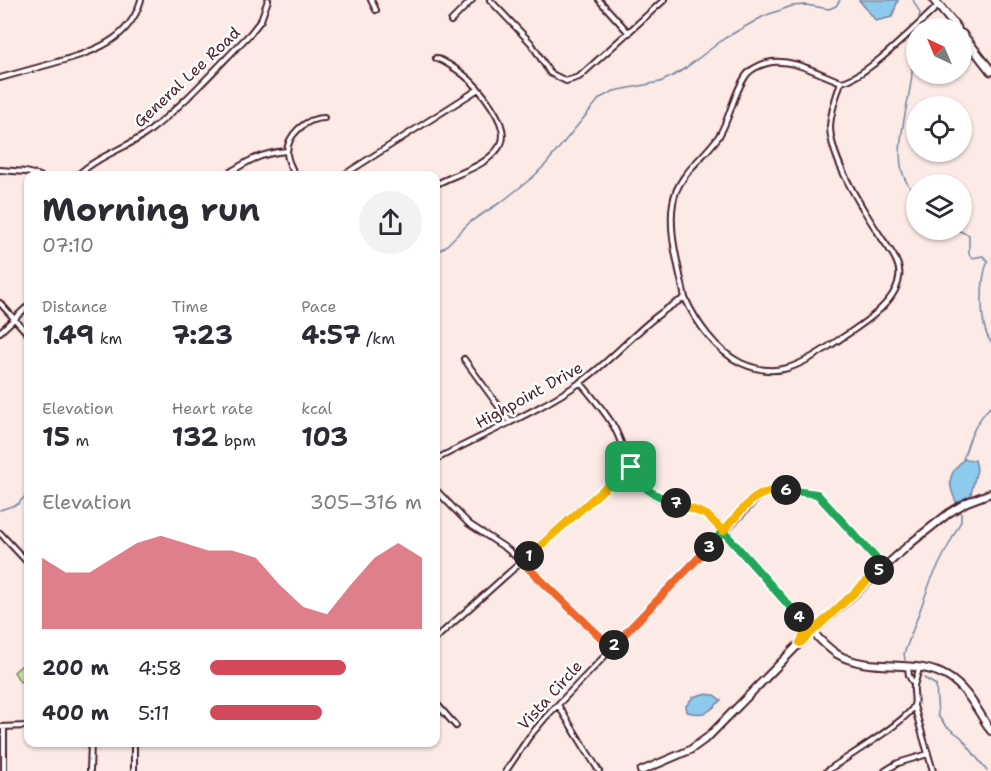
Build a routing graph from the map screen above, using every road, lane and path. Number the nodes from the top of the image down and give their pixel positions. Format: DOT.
graph roads {
  1 [pos="141,0"];
  2 [pos="268,0"];
  3 [pos="371,0"];
  4 [pos="472,0"];
  5 [pos="490,0"];
  6 [pos="599,0"];
  7 [pos="664,0"];
  8 [pos="936,3"];
  9 [pos="376,10"];
  10 [pos="949,18"];
  11 [pos="451,21"];
  12 [pos="629,33"];
  13 [pos="972,47"];
  14 [pos="436,58"];
  15 [pos="991,71"];
  16 [pos="0,78"];
  17 [pos="841,82"];
  18 [pos="477,90"];
  19 [pos="324,118"];
  20 [pos="287,151"];
  21 [pos="0,170"];
  22 [pos="83,171"];
  23 [pos="232,171"];
  24 [pos="294,171"];
  25 [pos="350,171"];
  26 [pos="24,172"];
  27 [pos="440,183"];
  28 [pos="685,298"];
  29 [pos="0,303"];
  30 [pos="24,310"];
  31 [pos="14,319"];
  32 [pos="24,330"];
  33 [pos="0,332"];
  34 [pos="464,359"];
  35 [pos="580,382"];
  36 [pos="510,422"];
  37 [pos="440,457"];
  38 [pos="631,467"];
  39 [pos="991,493"];
  40 [pos="440,494"];
  41 [pos="723,531"];
  42 [pos="0,533"];
  43 [pos="24,559"];
  44 [pos="522,562"];
  45 [pos="884,567"];
  46 [pos="803,621"];
  47 [pos="813,632"];
  48 [pos="440,635"];
  49 [pos="800,643"];
  50 [pos="612,648"];
  51 [pos="908,667"];
  52 [pos="919,668"];
  53 [pos="914,684"];
  54 [pos="558,705"];
  55 [pos="914,705"];
  56 [pos="440,708"];
  57 [pos="24,726"];
  58 [pos="456,726"];
  59 [pos="2,727"];
  60 [pos="991,731"];
  61 [pos="91,747"];
  62 [pos="134,747"];
  63 [pos="928,753"];
  64 [pos="4,771"];
  65 [pos="90,771"];
  66 [pos="134,771"];
  67 [pos="506,771"];
  68 [pos="599,771"];
  69 [pos="641,771"];
  70 [pos="827,771"];
  71 [pos="885,771"];
  72 [pos="933,771"];
  1 -- 16 [label="street"];
  2 -- 22 [label="street, General Lee Road"];
  3 -- 9 [label="street"];
  4 -- 11 [label="street"];
  5 -- 12 [label="street"];
  6 -- 12 [label="street"];
  7 -- 12 [label="street"];
  8 -- 10 [label="main road"];
  8 -- 17 [label="street"];
  13 -- 15 [label="main road"];
  14 -- 18 [label="street"];
  17 -- 28 [label="street"];
  17 -- 28 [label="street"];
  18 -- 25 [label="street"];
  18 -- 27 [label="street"];
  19 -- 20 [label="street"];
  20 -- 23 [label="street"];
  20 -- 24 [label="street"];
  21 -- 26 [label="street"];
  28 -- 35 [label="street, Highpoint Drive"];
  29 -- 31 [label="street"];
  30 -- 31 [label="street"];
  31 -- 32 [label="street"];
  31 -- 33 [label="street"];
  34 -- 36 [label="street"];
  35 -- 36 [label="street, Highpoint Drive"];
  35 -- 38 [label="street"];
  36 -- 37 [label="street, Highpoint Drive"];
  38 -- 41 [label="street"];
  38 -- 44 [label="street"];
  39 -- 45 [label="street"];
  40 -- 44 [label="street"];
  41 -- 45 [label="street, Vista Circle"];
  41 -- 46 [label="street"];
  41 -- 50 [label="street, Vista Circle"];
  42 -- 43 [label="street"];
  44 -- 48 [label="street"];
  44 -- 50 [label="street"];
  45 -- 47 [label="street"];
  46 -- 47 [label="street"];
  46 -- 49 [label="street"];
  47 -- 49 [label="street"];
  47 -- 51 [label="street"];
  49 -- 69 [label="street"];
  50 -- 54 [label="street, Vista Circle"];
  51 -- 52 [label="street"];
  51 -- 53 [label="street"];
  52 -- 53 [label="street"];
  52 -- 60 [label="street"];
  53 -- 55 [label="street"];
  54 -- 67 [label="street, Vista Circle"];
  54 -- 68 [label="street"];
  55 -- 63 [label="street"];
  55 -- 70 [label="street"];
  56 -- 58 [label="street"];
  57 -- 59 [label="street"];
  59 -- 64 [label="street"];
  61 -- 65 [label="street"];
  62 -- 66 [label="street"];
  63 -- 71 [label="street"];
  63 -- 72 [label="street"];
}
